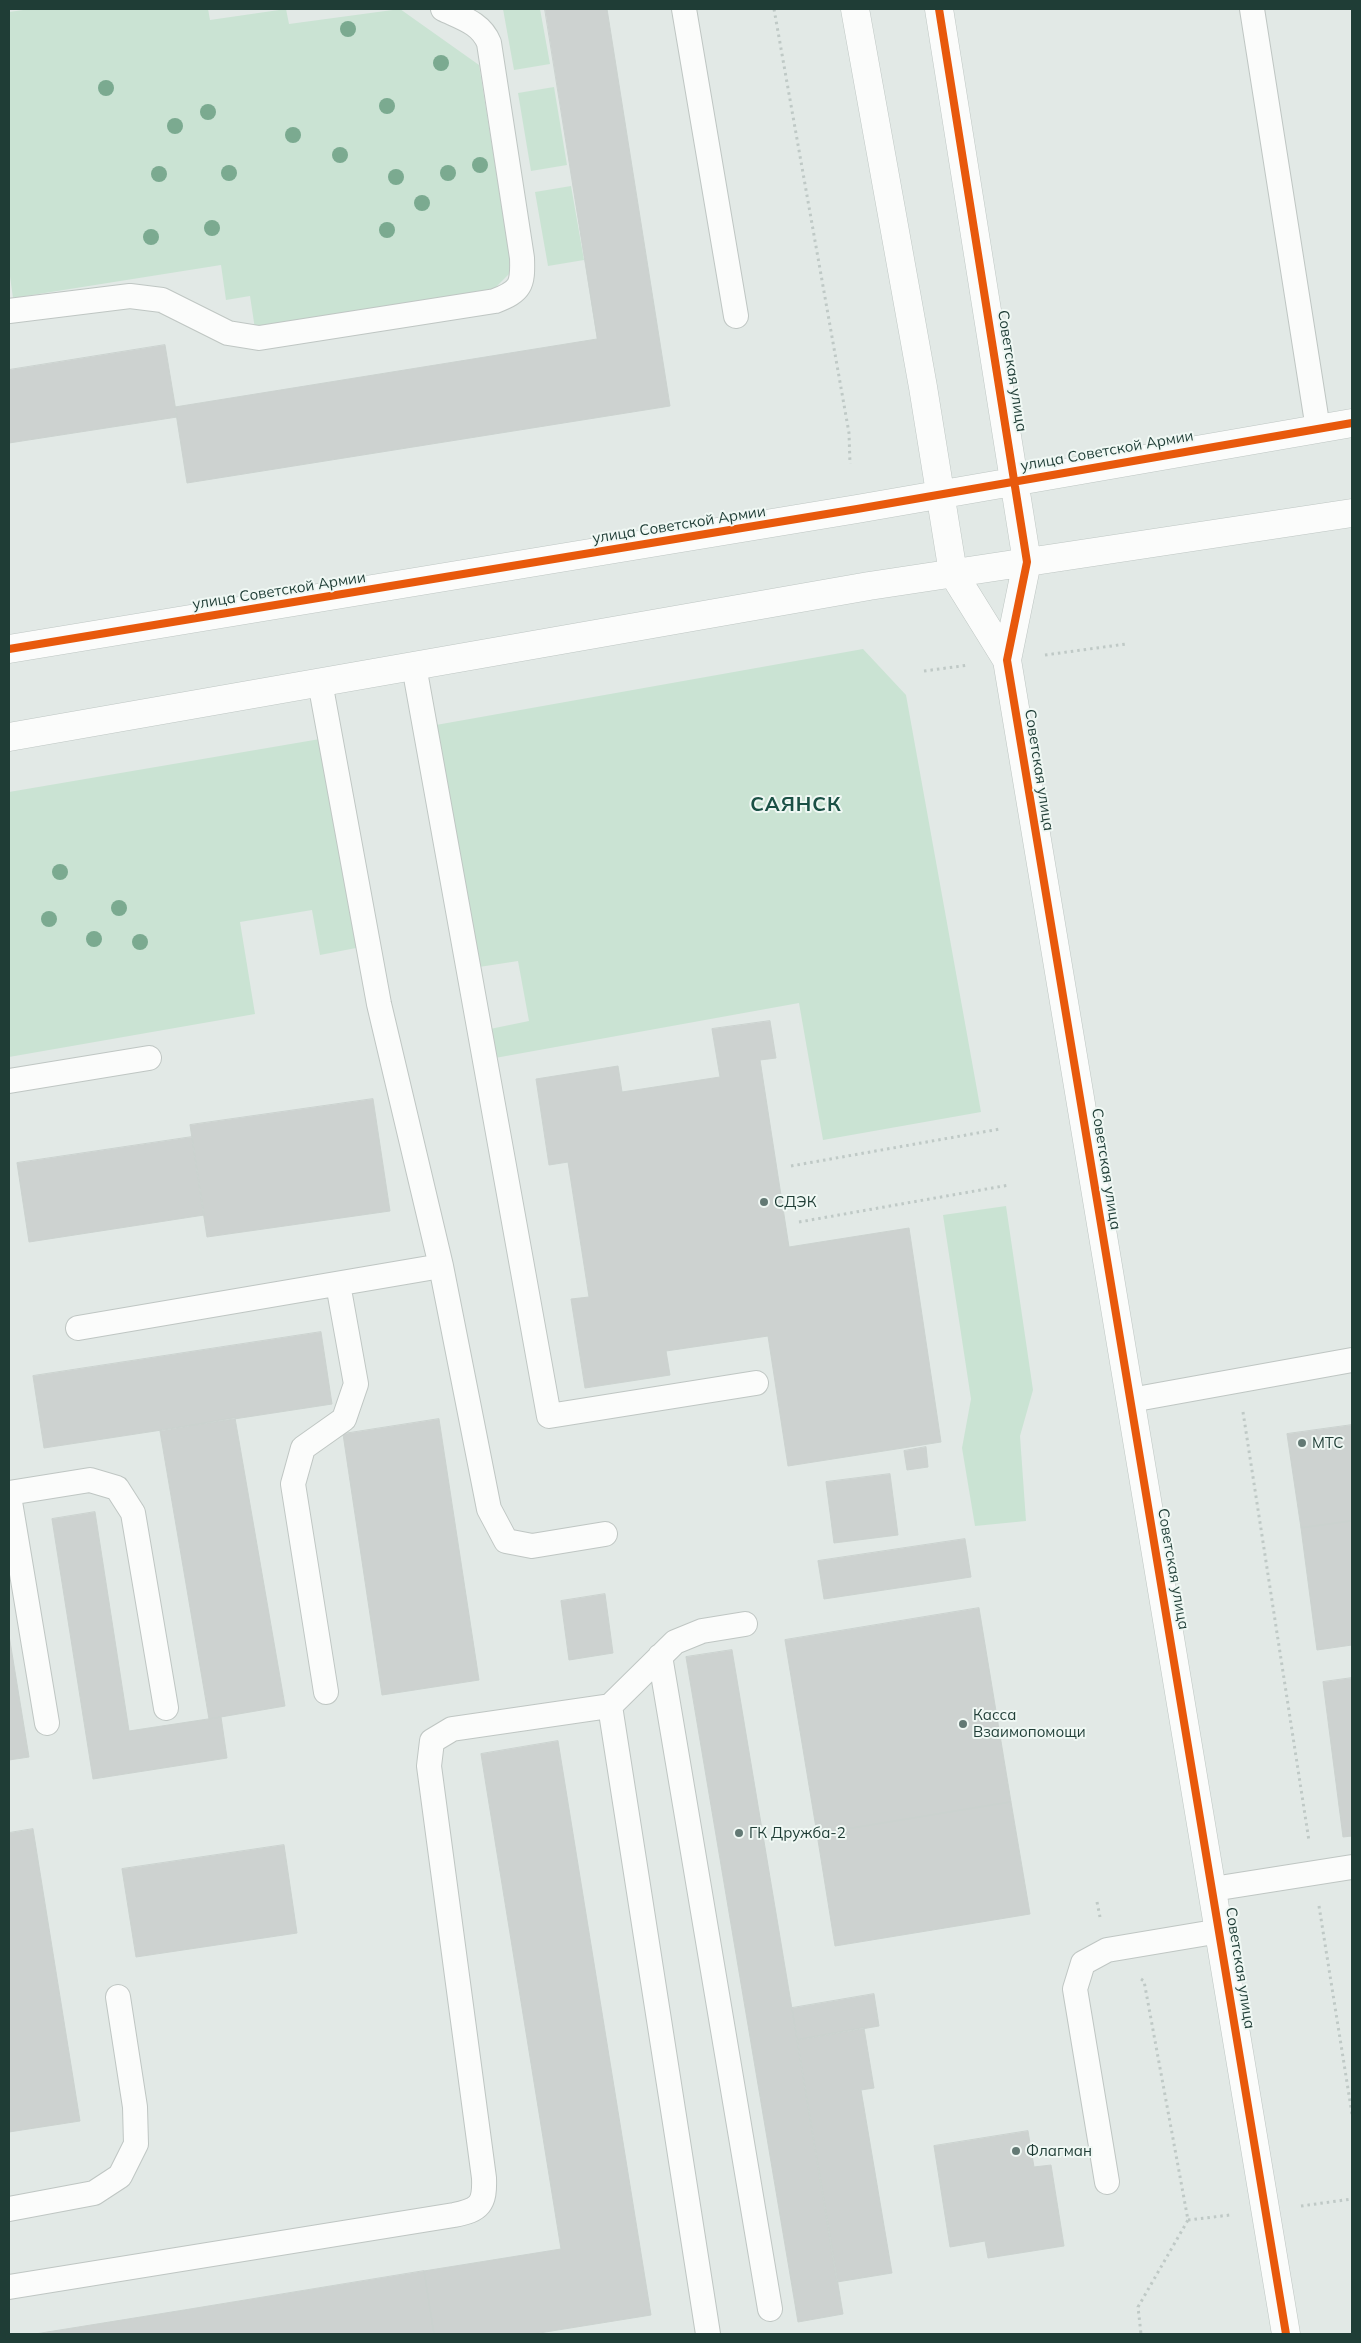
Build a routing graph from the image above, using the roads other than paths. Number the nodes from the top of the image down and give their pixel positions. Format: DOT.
graph roads {
  1 [pos="443,9"];
  2 [pos="684,9"];
  3 [pos="855,9"];
  4 [pos="939,9"];
  5 [pos="1252,9"];
  6 [pos="9,311"];
  7 [pos="736,316"];
  8 [pos="1352,423"];
  9 [pos="1318,429"];
  10 [pos="1016,481"];
  11 [pos="941,495"];
  12 [pos="1352,513"];
  13 [pos="1027,562"];
  14 [pos="953,573"];
  15 [pos="9,649"];
  16 [pos="1007,660"];
  17 [pos="414,666"];
  18 [pos="320,682"];
  19 [pos="9,737"];
  20 [pos="149,1058"];
  21 [pos="9,1081"];
  22 [pos="441,1266"];
  23 [pos="338,1284"];
  24 [pos="78,1328"];
  25 [pos="1352,1360"];
  26 [pos="756,1383"];
  27 [pos="1131,1400"];
  28 [pos="9,1495"];
  29 [pos="605,1534"];
  30 [pos="744,1624"];
  31 [pos="660,1656"];
  32 [pos="326,1692"];
  33 [pos="610,1706"];
  34 [pos="166,1708"];
  35 [pos="47,1723"];
  36 [pos="1352,1867"];
  37 [pos="1213,1889"];
  38 [pos="1220,1931"];
  39 [pos="118,1997"];
  40 [pos="1107,2182"];
  41 [pos="9,2209"];
  42 [pos="9,2287"];
  43 [pos="770,2309"];
  44 [pos="708,2334"];
  45 [pos="1286,2334"];
  1 -- 6 [label="lane"];
  2 -- 7 [label="lane"];
  3 -- 11 [label="street, Советская улица"];
  4 -- 10 [label="street, Советская улица"];
  5 -- 9 [label="lane"];
  8 -- 9 [label="street, улица Советской Армии"];
  9 -- 10 [label="street, улица Советской Армии"];
  10 -- 11 [label="street, улица Советской Армии"];
  10 -- 13 [label="street, Советская улица"];
  11 -- 14 [label="street, Советская улица"];
  11 -- 15 [label="street, улица Советской Армии"];
  12 -- 13 [label="street"];
  13 -- 14 [label="street"];
  13 -- 16 [label="street, Советская улица"];
  14 -- 16 [label="street, Советская улица"];
  14 -- 17 [label="street"];
  16 -- 27 [label="street, Советская улица"];
  17 -- 18 [label="street"];
  17 -- 26 [label="lane"];
  18 -- 19 [label="street"];
  18 -- 22 [label="lane"];
  20 -- 21 [label="lane"];
  22 -- 23 [label="lane"];
  22 -- 29 [label="lane"];
  23 -- 24 [label="lane"];
  23 -- 32 [label="lane"];
  25 -- 27 [label="lane"];
  27 -- 37 [label="street, Советская улица"];
  28 -- 34 [label="lane"];
  28 -- 35 [label="lane"];
  30 -- 31 [label="lane"];
  31 -- 33 [label="lane"];
  31 -- 43 [label="lane"];
  33 -- 42 [label="lane"];
  33 -- 44 [label="lane"];
  36 -- 37 [label="lane"];
  37 -- 38 [label="street, Советская улица"];
  38 -- 40 [label="lane"];
  38 -- 45 [label="street, Советская улица"];
  39 -- 41 [label="lane"];
}
